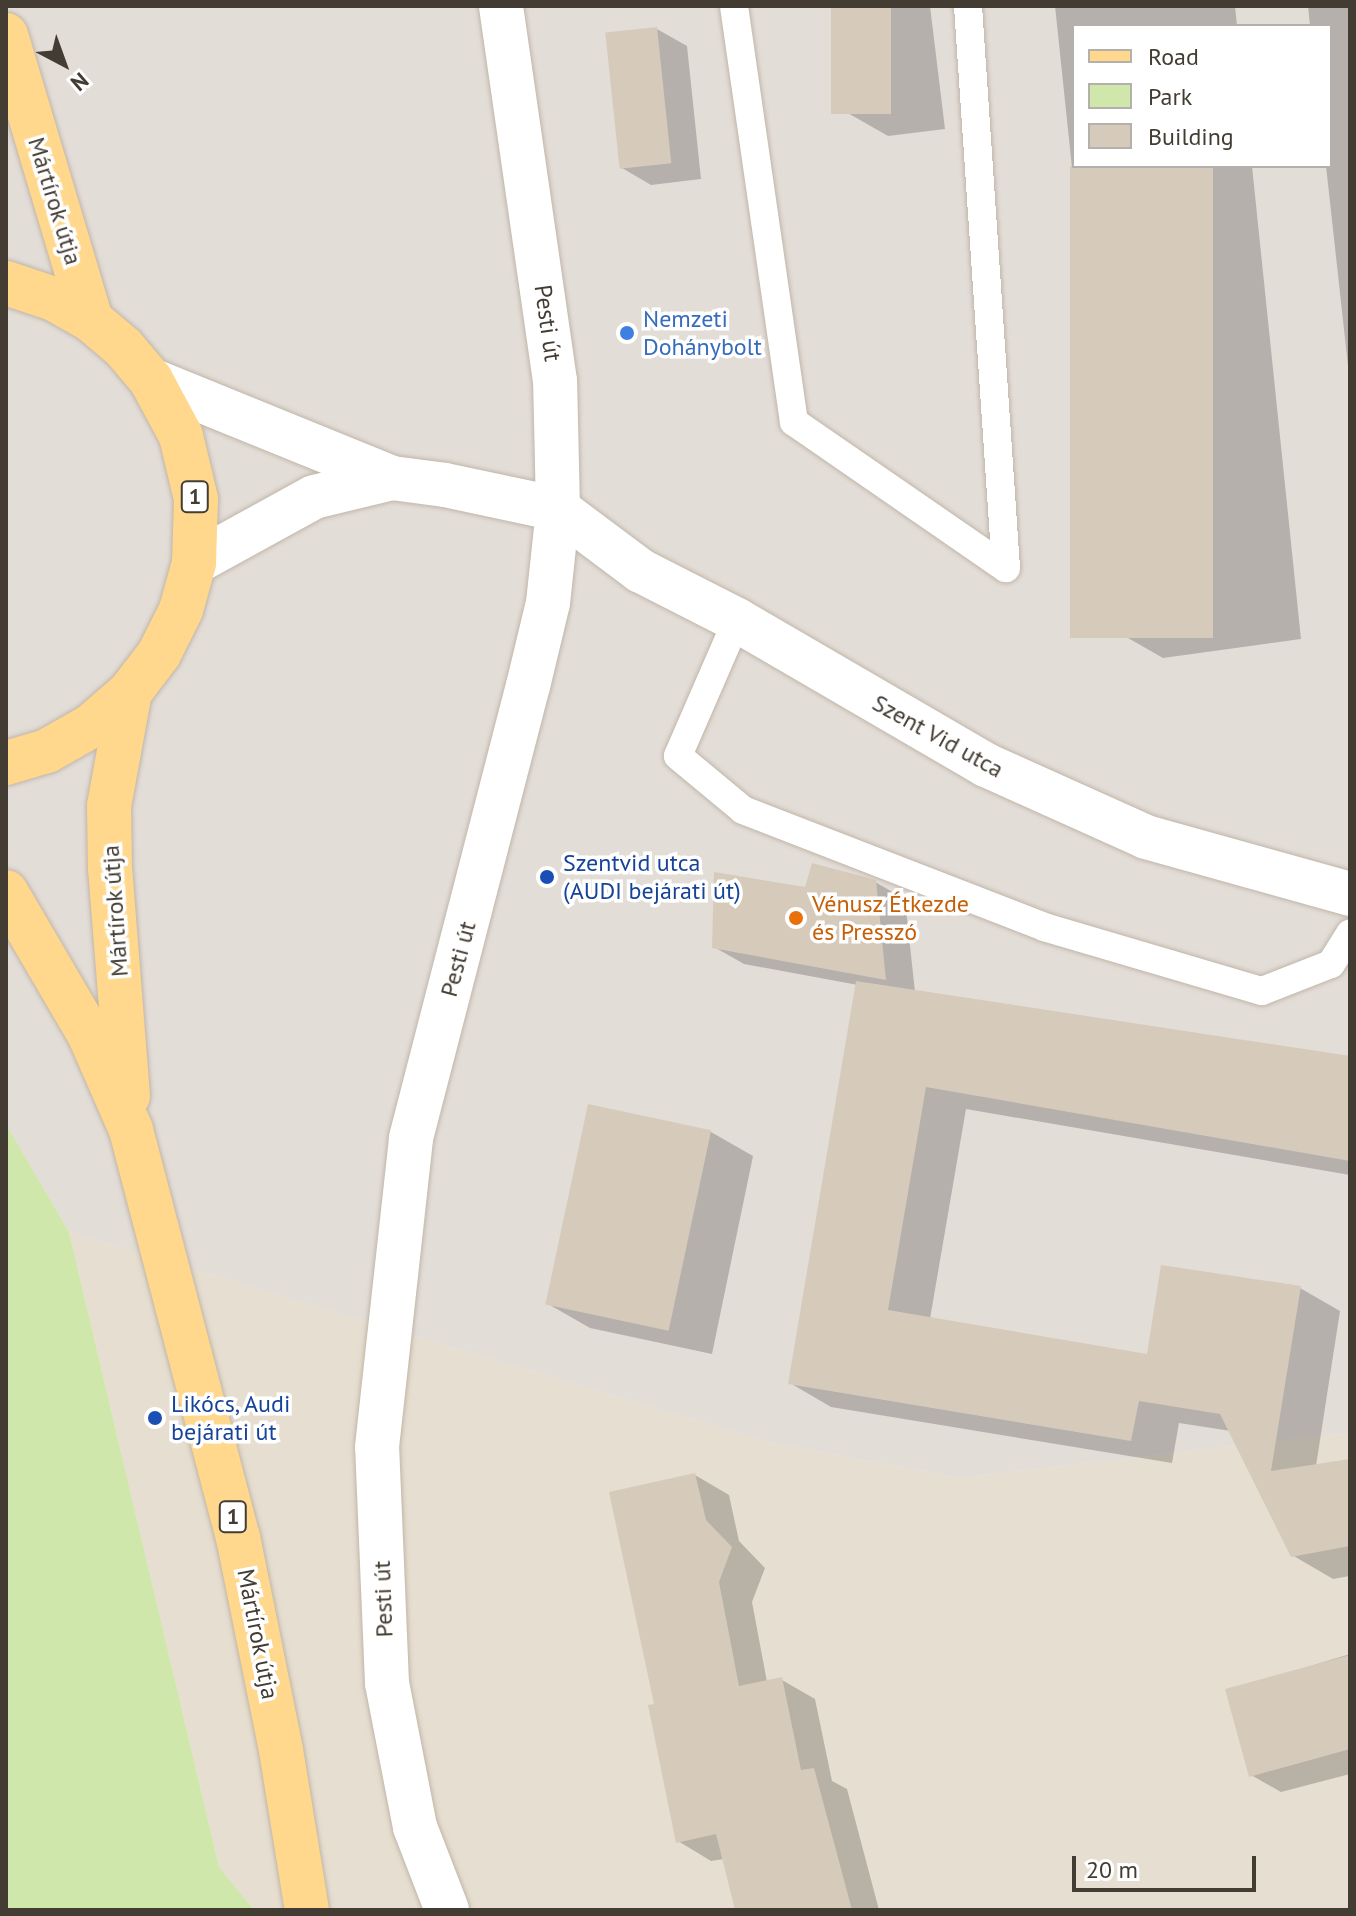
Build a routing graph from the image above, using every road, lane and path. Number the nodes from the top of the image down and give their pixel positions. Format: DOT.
graph roads {
  1 [pos="501,6"];
  2 [pos="734,6"];
  3 [pos="968,6"];
  4 [pos="6,35"];
  5 [pos="6,283"];
  6 [pos="91,320"];
  7 [pos="151,380"];
  8 [pos="392,478"];
  9 [pos="558,509"];
  10 [pos="194,563"];
  11 [pos="737,620"];
  12 [pos="130,692"];
  13 [pos="6,763"];
  14 [pos="6,892"];
  15 [pos="1350,894"];
  16 [pos="1350,934"];
  17 [pos="131,1130"];
  18 [pos="307,1910"];
  19 [pos="447,1910"];
  1 -- 9 [label="street, Pesti út"];
  2 -- 3 [label="lane"];
  4 -- 6 [label="main road, Mártírok útja"];
  5 -- 6 [label="main road, Mártírok útja / 1"];
  6 -- 7 [label="main road, Mártírok útja / 1"];
  7 -- 8 [label="street"];
  7 -- 10 [label="main road, Mártírok útja / 1"];
  8 -- 9 [label="street"];
  8 -- 10 [label="street"];
  9 -- 11 [label="street, Szent Vid utca"];
  9 -- 19 [label="street, Pesti út"];
  10 -- 12 [label="main road, Mártírok útja / 1"];
  11 -- 15 [label="street, Szent Vid utca"];
  11 -- 16 [label="lane"];
  12 -- 13 [label="main road, Mártírok útja / 1"];
  12 -- 17 [label="main road, Mártírok útja / 1"];
  14 -- 17 [label="main road, Mártírok útja / 1"];
  17 -- 18 [label="main road, Mártírok útja / 1"];
}
